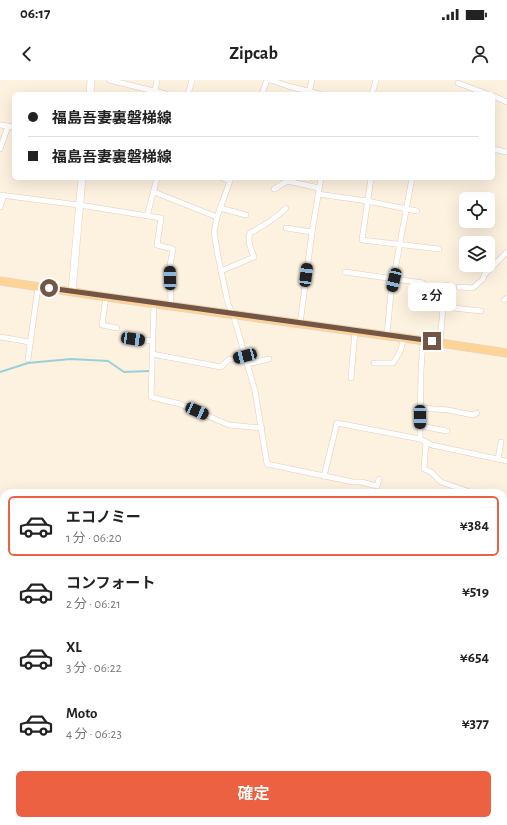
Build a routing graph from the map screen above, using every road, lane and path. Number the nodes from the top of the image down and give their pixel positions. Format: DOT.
graph roads {
  1 [pos="91,80"];
  2 [pos="109,80"];
  3 [pos="157,80"];
  4 [pos="192,80"];
  5 [pos="269,80"];
  6 [pos="312,80"];
  7 [pos="376,80"];
  8 [pos="458,83"];
  9 [pos="90,92"];
  10 [pos="155,92"];
  11 [pos="189,92"];
  12 [pos="263,92"];
  13 [pos="298,92"];
  14 [pos="309,92"];
  15 [pos="373,92"];
  16 [pos="482,92"];
  17 [pos="495,97"];
  18 [pos="507,102"];
  19 [pos="0,125"];
  20 [pos="11,127"];
  21 [pos="0,149"];
  22 [pos="495,149"];
  23 [pos="507,152"];
  24 [pos="82,180"];
  25 [pos="157,180"];
  26 [pos="230,180"];
  27 [pos="320,180"];
  28 [pos="371,180"];
  29 [pos="412,180"];
  30 [pos="274,189"];
  31 [pos="318,191"];
  32 [pos="154,192"];
  33 [pos="2,195"];
  34 [pos="367,201"];
  35 [pos="79,205"];
  36 [pos="0,207"];
  37 [pos="220,208"];
  38 [pos="286,208"];
  39 [pos="407,209"];
  40 [pos="417,211"];
  41 [pos="246,215"];
  42 [pos="147,216"];
  43 [pos="217,217"];
  44 [pos="286,228"];
  45 [pos="312,232"];
  46 [pos="401,244"];
  47 [pos="439,249"];
  48 [pos="507,252"];
  49 [pos="222,271"];
  50 [pos="345,272"];
  51 [pos="0,280"];
  52 [pos="394,280"];
  53 [pos="423,283"];
  54 [pos="447,285"];
  55 [pos="38,287"];
  56 [pos="459,287"];
  57 [pos="72,291"];
  58 [pos="106,297"];
  59 [pos="154,303"];
  60 [pos="171,305"];
  61 [pos="443,307"];
  62 [pos="481,310"];
  63 [pos="233,314"];
  64 [pos="300,324"];
  65 [pos="117,328"];
  66 [pos="355,331"];
  67 [pos="387,335"];
  68 [pos="0,338"];
  69 [pos="404,338"];
  70 [pos="133,339"];
  71 [pos="424,340"];
  72 [pos="152,341"];
  73 [pos="30,342"];
  74 [pos="440,342"];
  75 [pos="505,352"];
  76 [pos="152,354"];
  77 [pos="245,356"];
  78 [pos="28,359"];
  79 [pos="269,359"];
  80 [pos="374,363"];
  81 [pos="247,364"];
  82 [pos="351,378"];
  83 [pos="420,408"];
  84 [pos="477,413"];
  85 [pos="420,426"];
  86 [pos="262,428"];
  87 [pos="447,431"];
  88 [pos="420,439"];
  89 [pos="426,442"];
  90 [pos="501,442"];
  91 [pos="498,459"];
  92 [pos="507,461"];
  93 [pos="324,476"];
  94 [pos="379,479"];
  95 [pos="462,489"];
  1 -- 9 [label="street"];
  2 -- 10 [label="street"];
  3 -- 10 [label="street"];
  4 -- 11 [label="street"];
  5 -- 12 [label="street"];
  5 -- 13 [label="street"];
  6 -- 14 [label="street"];
  7 -- 15 [label="street"];
  8 -- 16 [label="street"];
  13 -- 14 [label="street"];
  17 -- 18 [label="street"];
  19 -- 20 [label="street"];
  20 -- 21 [label="street"];
  22 -- 23 [label="street"];
  24 -- 35 [label="street"];
  25 -- 32 [label="street"];
  26 -- 37 [label="street"];
  27 -- 31 [label="street"];
  28 -- 34 [label="street"];
  29 -- 39 [label="street"];
  30 -- 31 [label="street"];
  31 -- 34 [label="street"];
  31 -- 45 [label="street"];
  32 -- 42 [label="street"];
  32 -- 43 [label="street"];
  33 -- 35 [label="street"];
  33 -- 36 [label="street"];
  34 -- 39 [label="street"];
  34 -- 46 [label="street"];
  35 -- 42 [label="street"];
  35 -- 57 [label="street"];
  37 -- 41 [label="street"];
  37 -- 43 [label="street"];
  38 -- 49 [label="street"];
  39 -- 40 [label="street"];
  39 -- 46 [label="street"];
  42 -- 60 [label="street"];
  43 -- 49 [label="street"];
  44 -- 45 [label="street"];
  45 -- 64 [label="street"];
  46 -- 47 [label="street"];
  46 -- 52 [label="street"];
  48 -- 56 [label="street"];
  49 -- 63 [label="street"];
  50 -- 52 [label="street"];
  51 -- 55 [label="main road"];
  52 -- 53 [label="street"];
  52 -- 67 [label="street"];
  54 -- 61 [label="street"];
  55 -- 57 [label="main road"];
  55 -- 73 [label="street"];
  57 -- 58 [label="main road"];
  58 -- 59 [label="main road"];
  58 -- 65 [label="street"];
  59 -- 60 [label="main road"];
  59 -- 72 [label="street"];
  60 -- 63 [label="main road"];
  61 -- 62 [label="street"];
  61 -- 74 [label="street"];
  63 -- 64 [label="main road"];
  63 -- 77 [label="street"];
  64 -- 66 [label="main road"];
  66 -- 67 [label="main road"];
  66 -- 82 [label="street"];
  67 -- 69 [label="main road"];
  68 -- 73 [label="street"];
  69 -- 71 [label="main road"];
  69 -- 80 [label="street"];
  70 -- 72 [label="street"];
  71 -- 74 [label="main road"];
  71 -- 83 [label="street"];
  72 -- 76 [label="street"];
  73 -- 78 [label="street"];
  74 -- 75 [label="main road"];
  76 -- 77 [label="street"];
  76 -- 86 [label="street"];
  77 -- 81 [label="street"];
  79 -- 81 [label="street"];
  81 -- 86 [label="street"];
  83 -- 84 [label="street"];
  83 -- 85 [label="street"];
  85 -- 87 [label="street"];
  85 -- 88 [label="street"];
  86 -- 93 [label="street"];
  88 -- 89 [label="street"];
  88 -- 93 [label="street"];
  89 -- 91 [label="street"];
  89 -- 95 [label="street"];
  90 -- 91 [label="street"];
  91 -- 92 [label="street"];
  93 -- 94 [label="street"];
}
